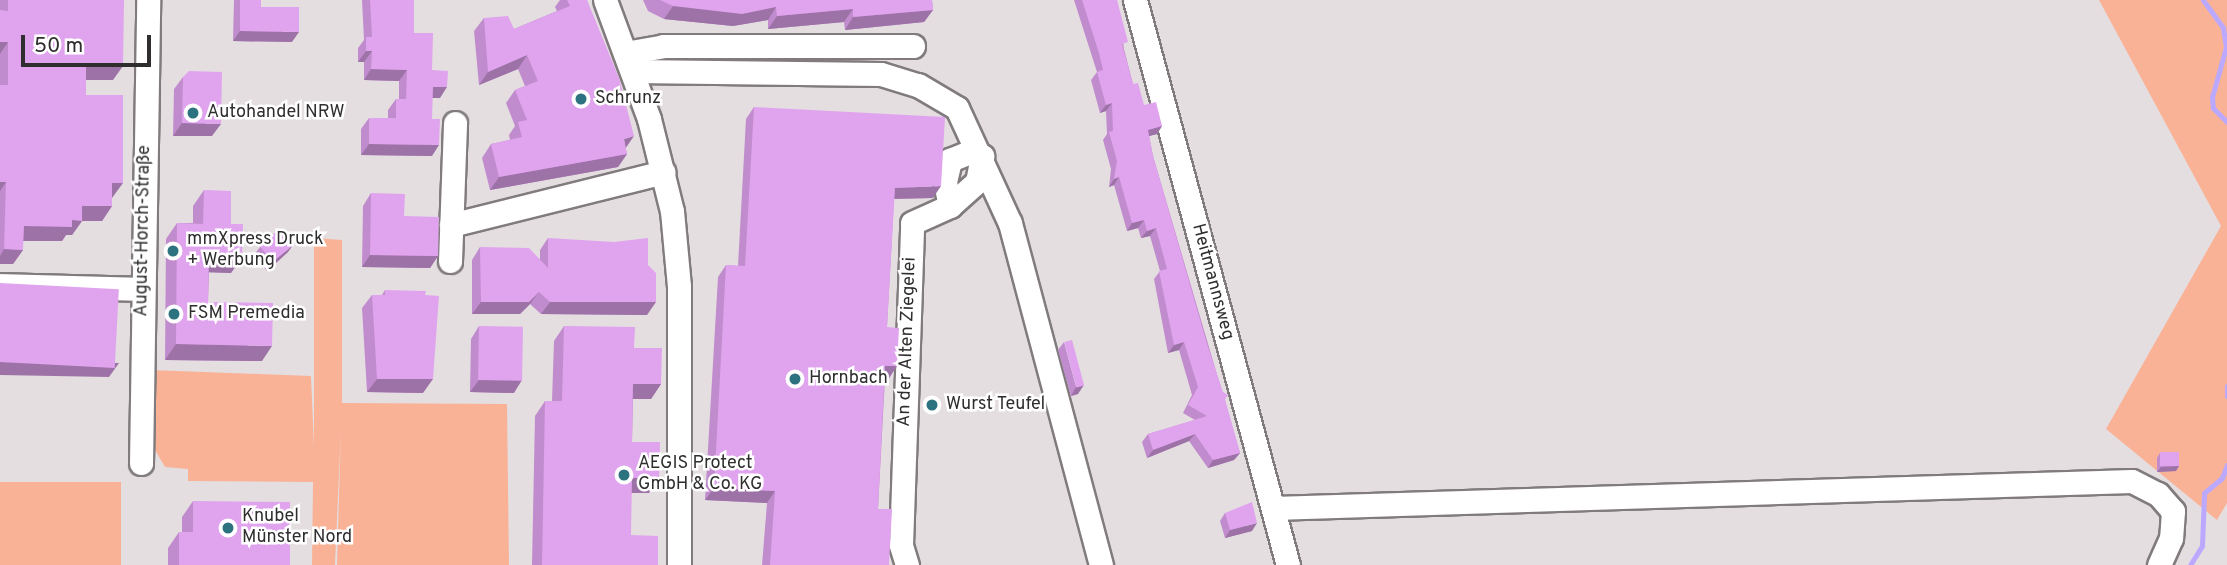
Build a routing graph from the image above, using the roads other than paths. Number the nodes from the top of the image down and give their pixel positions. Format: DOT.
graph roads {
  1 [pos="148,0"];
  2 [pos="605,0"];
  3 [pos="1135,0"];
  4 [pos="913,46"];
  5 [pos="628,62"];
  6 [pos="455,123"];
  7 [pos="982,156"];
  8 [pos="664,172"];
  9 [pos="950,206"];
  10 [pos="451,225"];
  11 [pos="450,261"];
  12 [pos="0,285"];
  13 [pos="143,289"];
  14 [pos="141,463"];
  15 [pos="1273,508"];
  16 [pos="679,565"];
  17 [pos="907,565"];
  18 [pos="1101,565"];
  19 [pos="1287,565"];
  20 [pos="2159,565"];
  1 -- 13 [label="street, August-Horch-Straße"];
  2 -- 5 [label="street"];
  3 -- 15 [label="street, Heitmannsweg"];
  4 -- 5 [label="street"];
  5 -- 7 [label="street"];
  5 -- 8 [label="street"];
  6 -- 10 [label="street"];
  7 -- 9 [label="street, An der Alten Ziegelei"];
  7 -- 9 [label="street"];
  7 -- 18 [label="street"];
  8 -- 10 [label="street"];
  8 -- 16 [label="street"];
  9 -- 17 [label="street, An der Alten Ziegelei"];
  10 -- 11 [label="street"];
  12 -- 13 [label="street"];
  13 -- 14 [label="street, August-Horch-Straße"];
  15 -- 19 [label="street, Heitmannsweg"];
  15 -- 20 [label="street"];
}
